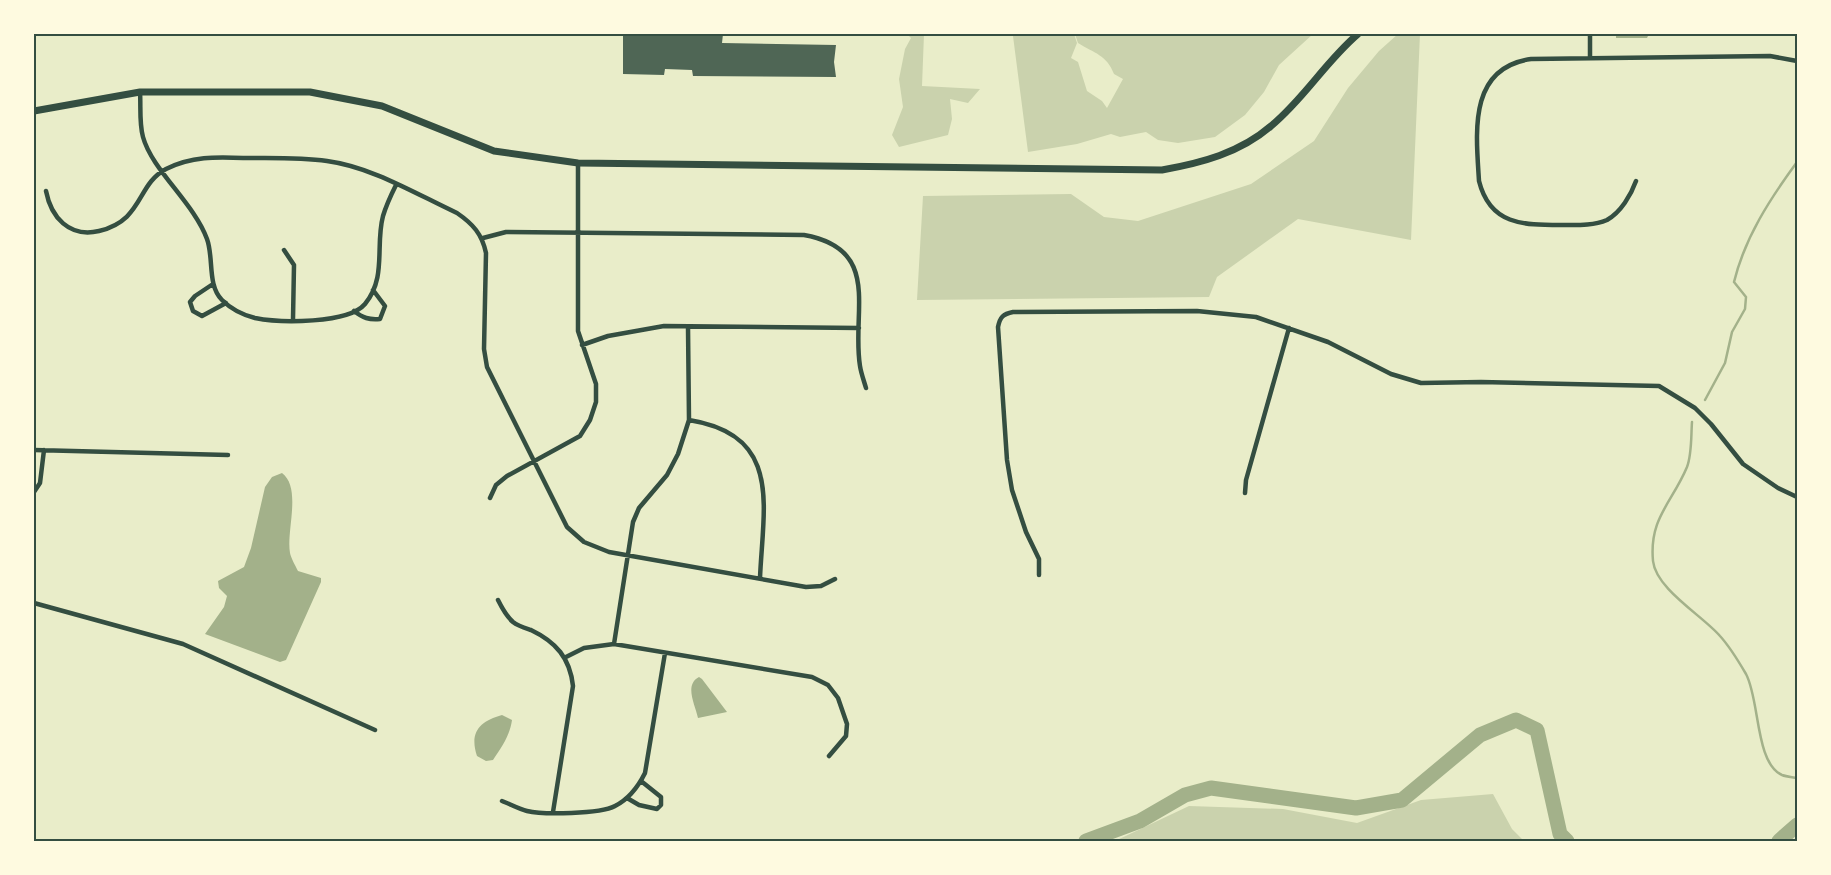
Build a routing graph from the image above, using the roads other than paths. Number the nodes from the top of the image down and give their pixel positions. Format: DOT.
graph roads {
  1 [pos="1358,34"];
  2 [pos="1590,34"];
  3 [pos="1590,58"];
  4 [pos="1797,61"];
  5 [pos="140,92"];
  6 [pos="34,111"];
  7 [pos="578,163"];
  8 [pos="163,171"];
  9 [pos="1636,181"];
  10 [pos="396,185"];
  11 [pos="46,191"];
  12 [pos="578,233"];
  13 [pos="483,238"];
  14 [pos="284,250"];
  15 [pos="214,284"];
  16 [pos="373,290"];
  17 [pos="226,303"];
  18 [pos="354,311"];
  19 [pos="293,320"];
  20 [pos="688,327"];
  21 [pos="859,328"];
  22 [pos="1289,328"];
  23 [pos="582,345"];
  24 [pos="866,388"];
  25 [pos="690,420"];
  26 [pos="34,450"];
  27 [pos="44,450"];
  28 [pos="228,455"];
  29 [pos="534,461"];
  30 [pos="34,492"];
  31 [pos="1245,493"];
  32 [pos="1797,497"];
  33 [pos="490,498"];
  34 [pos="628,556"];
  35 [pos="1039,575"];
  36 [pos="760,578"];
  37 [pos="835,579"];
  38 [pos="498,600"];
  39 [pos="34,603"];
  40 [pos="614,644"];
  41 [pos="665,653"];
  42 [pos="566,657"];
  43 [pos="375,730"];
  44 [pos="830,756"];
  45 [pos="641,781"];
  46 [pos="627,798"];
  47 [pos="502,801"];
  48 [pos="553,812"];
  1 -- 7 [label="main road"];
  2 -- 3 [label="street"];
  3 -- 4 [label="street"];
  3 -- 9 [label="street"];
  5 -- 6 [label="main road"];
  5 -- 7 [label="main road"];
  5 -- 8 [label="street"];
  7 -- 12 [label="street"];
  8 -- 10 [label="street"];
  8 -- 11 [label="street"];
  8 -- 15 [label="street"];
  10 -- 13 [label="street"];
  10 -- 16 [label="street"];
  12 -- 13 [label="street"];
  12 -- 21 [label="street"];
  12 -- 23 [label="street"];
  13 -- 29 [label="street"];
  14 -- 19 [label="street"];
  15 -- 17 [label="street"];
  15 -- 17 [label="street"];
  16 -- 18 [label="street"];
  16 -- 18 [label="street"];
  17 -- 19 [label="street"];
  18 -- 19 [label="street"];
  20 -- 21 [label="street"];
  20 -- 23 [label="street"];
  20 -- 25 [label="street"];
  21 -- 24 [label="street"];
  22 -- 31 [label="street"];
  22 -- 32 [label="street"];
  22 -- 35 [label="street"];
  23 -- 29 [label="street"];
  25 -- 34 [label="street"];
  25 -- 36 [label="street"];
  26 -- 27 [label="street"];
  27 -- 28 [label="street"];
  27 -- 30 [label="street"];
  29 -- 33 [label="street"];
  29 -- 34 [label="street"];
  34 -- 36 [label="street"];
  34 -- 40 [label="street"];
  36 -- 37 [label="street"];
  38 -- 42 [label="street"];
  39 -- 43 [label="street"];
  40 -- 41 [label="street"];
  40 -- 42 [label="street"];
  41 -- 44 [label="street"];
  41 -- 45 [label="street"];
  42 -- 48 [label="street"];
  45 -- 46 [label="street"];
  45 -- 46 [label="street"];
  46 -- 48 [label="street"];
  47 -- 48 [label="street"];
}
